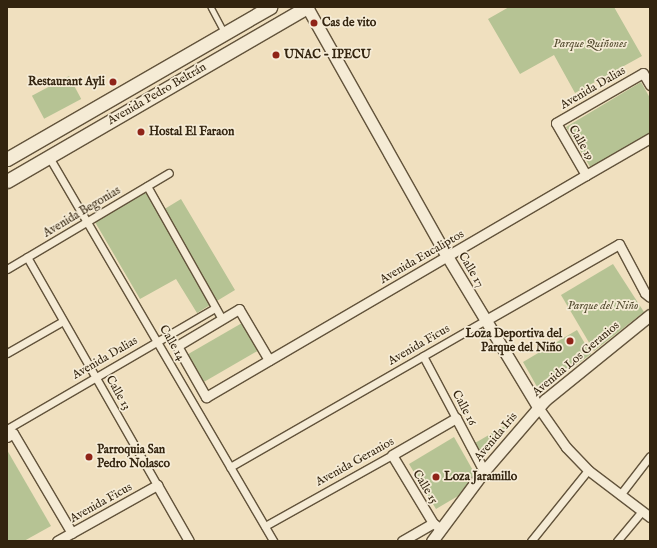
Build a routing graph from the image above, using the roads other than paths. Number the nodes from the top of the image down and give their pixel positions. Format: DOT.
graph roads {
  1 [pos="212,7"];
  2 [pos="270,7"];
  3 [pos="307,7"];
  4 [pos="225,33"];
  5 [pos="650,85"];
  6 [pos="556,123"];
  7 [pos="650,138"];
  8 [pos="49,157"];
  9 [pos="7,159"];
  10 [pos="169,173"];
  11 [pos="586,175"];
  12 [pos="7,181"];
  13 [pos="147,186"];
  14 [pos="87,222"];
  15 [pos="447,256"];
  16 [pos="27,257"];
  17 [pos="7,269"];
  18 [pos="650,297"];
  19 [pos="215,308"];
  20 [pos="650,315"];
  21 [pos="222,319"];
  22 [pos="486,320"];
  23 [pos="63,321"];
  24 [pos="157,342"];
  25 [pos="7,353"];
  26 [pos="423,356"];
  27 [pos="269,360"];
  28 [pos="95,378"];
  29 [pos="206,397"];
  30 [pos="538,407"];
  31 [pos="456,418"];
  32 [pos="7,429"];
  33 [pos="7,437"];
  34 [pos="392,455"];
  35 [pos="650,456"];
  36 [pos="230,467"];
  37 [pos="588,470"];
  38 [pos="484,471"];
  39 [pos="157,485"];
  40 [pos="620,495"];
  41 [pos="646,514"];
  42 [pos="265,526"];
  43 [pos="437,526"];
  44 [pos="72,533"];
  45 [pos="57,541"];
  46 [pos="189,541"];
  47 [pos="273,541"];
  48 [pos="402,541"];
  49 [pos="432,541"];
  50 [pos="532,541"];
  51 [pos="617,541"];
  1 -- 4 [label="lane"];
  2 -- 4 [label="main road, Avenida Pedro Beltrán"];
  3 -- 8 [label="main road, Avenida Pedro Beltrán"];
  3 -- 15 [label="street, Calle 17"];
  4 -- 9 [label="main road, Avenida Pedro Beltrán"];
  5 -- 6 [label="street, Avenida Dalias"];
  6 -- 11 [label="street, Calle 19"];
  7 -- 11 [label="street, Avenida Eucaliptos"];
  8 -- 12 [label="main road, Avenida Pedro Beltrán"];
  8 -- 14 [label="street, Calle 14"];
  10 -- 13 [label="street, Avenida Begonias"];
  11 -- 15 [label="street, Avenida Eucaliptos"];
  13 -- 14 [label="street, Avenida Begonias"];
  13 -- 19 [label="street"];
  14 -- 16 [label="street, Avenida Begonias"];
  14 -- 24 [label="street, Calle 14"];
  15 -- 22 [label="street, Calle 17"];
  15 -- 27 [label="street, Avenida Eucaliptos"];
  16 -- 17 [label="street, Avenida Begonias"];
  16 -- 23 [label="street, Calle 13"];
  18 -- 22 [label="street, Avenida Ficus"];
  19 -- 21 [label="street"];
  19 -- 24 [label="street, Avenida Dalias"];
  20 -- 30 [label="street, Avenida Los Geranios"];
  21 -- 27 [label="street"];
  21 -- 29 [label="street, Calle 14"];
  22 -- 26 [label="street, Avenida Ficus"];
  22 -- 30 [label="street, Calle 17"];
  23 -- 25 [label="street"];
  23 -- 28 [label="street, Calle 13"];
  24 -- 28 [label="street, Avenida Dalias"];
  24 -- 36 [label="street, Calle 14"];
  26 -- 31 [label="street, Calle 16"];
  26 -- 36 [label="street, Avenida Ficus"];
  27 -- 29 [label="street, Avenida Eucaliptos"];
  28 -- 32 [label="street, Avenida Dalias"];
  28 -- 39 [label="street, Calle 13"];
  30 -- 37 [label="street, Calle 17"];
  30 -- 38 [label="street, Avenida Iris"];
  31 -- 34 [label="street, Avenida Geranios"];
  31 -- 38 [label="street, Calle 16"];
  33 -- 44 [label="street"];
  34 -- 42 [label="street, Avenida Geranios"];
  34 -- 43 [label="street, Calle 15"];
  35 -- 40 [label="street"];
  36 -- 42 [label="street, Calle 14"];
  37 -- 40 [label="street, Calle 17"];
  37 -- 50 [label="street"];
  38 -- 43 [label="street, Avenida Iris"];
  39 -- 44 [label="street, Avenida Ficus"];
  39 -- 46 [label="street, Calle 13"];
  40 -- 41 [label="street, Calle 17"];
  41 -- 51 [label="street"];
  42 -- 47 [label="street, Calle 14"];
  43 -- 48 [label="street"];
  43 -- 49 [label="street, Avenida Iris"];
  44 -- 45 [label="street, Avenida Ficus"];
}
